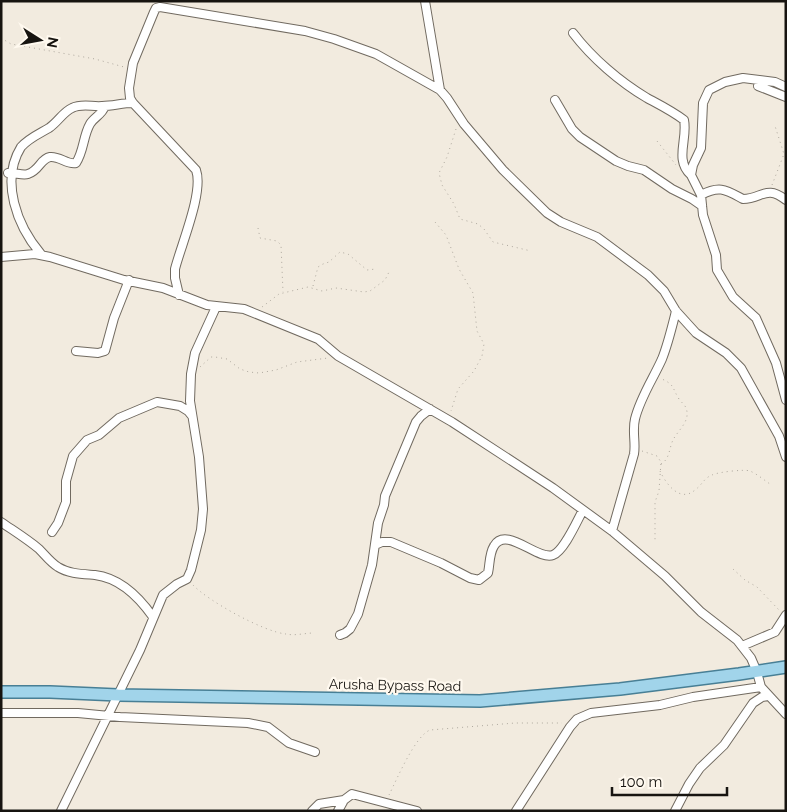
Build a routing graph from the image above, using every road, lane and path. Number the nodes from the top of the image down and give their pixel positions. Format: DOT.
graph roads {
  1 [pos="424,1"];
  2 [pos="573,33"];
  3 [pos="1,38"];
  4 [pos="132,71"];
  5 [pos="758,86"];
  6 [pos="786,87"];
  7 [pos="440,90"];
  8 [pos="786,97"];
  9 [pos="554,100"];
  10 [pos="133,103"];
  11 [pos="105,106"];
  12 [pos="461,119"];
  13 [pos="775,126"];
  14 [pos="657,141"];
  15 [pos="5,174"];
  16 [pos="689,174"];
  17 [pos="769,193"];
  18 [pos="701,195"];
  19 [pos="786,200"];
  20 [pos="702,206"];
  21 [pos="436,222"];
  22 [pos="258,228"];
  23 [pos="531,251"];
  24 [pos="41,254"];
  25 [pos="1,257"];
  26 [pos="376,269"];
  27 [pos="389,272"];
  28 [pos="129,280"];
  29 [pos="312,287"];
  30 [pos="283,293"];
  31 [pos="179,295"];
  32 [pos="216,307"];
  33 [pos="252,311"];
  34 [pos="676,311"];
  35 [pos="76,351"];
  36 [pos="338,356"];
  37 [pos="191,374"];
  38 [pos="654,376"];
  39 [pos="786,400"];
  40 [pos="430,409"];
  41 [pos="192,416"];
  42 [pos="452,422"];
  43 [pos="636,443"];
  44 [pos="786,457"];
  45 [pos="661,464"];
  46 [pos="660,472"];
  47 [pos="770,484"];
  48 [pos="583,510"];
  49 [pos="1,522"];
  50 [pos="612,531"];
  51 [pos="52,532"];
  52 [pos="655,540"];
  53 [pos="375,545"];
  54 [pos="733,569"];
  55 [pos="187,579"];
  56 [pos="779,609"];
  57 [pos="153,616"];
  58 [pos="786,616"];
  59 [pos="314,633"];
  60 [pos="340,635"];
  61 [pos="742,646"];
  62 [pos="786,667"];
  63 [pos="757,672"];
  64 [pos="761,687"];
  65 [pos="1,692"];
  66 [pos="118,695"];
  67 [pos="768,696"];
  68 [pos="1,712"];
  69 [pos="786,714"];
  70 [pos="107,716"];
  71 [pos="573,724"];
  72 [pos="315,752"];
  73 [pos="344,800"];
  74 [pos="385,802"];
  75 [pos="61,811"];
  76 [pos="312,811"];
  77 [pos="338,811"];
  78 [pos="417,811"];
  79 [pos="516,811"];
  80 [pos="675,811"];
  1 -- 7 [label="street"];
  2 -- 16 [label="street"];
  3 -- 4 [label="path"];
  4 -- 7 [label="street"];
  4 -- 10 [label="street"];
  5 -- 8 [label="street"];
  6 -- 16 [label="street"];
  7 -- 12 [label="street"];
  9 -- 20 [label="street"];
  10 -- 11 [label="street"];
  10 -- 31 [label="street"];
  11 -- 15 [label="street"];
  11 -- 15 [label="street"];
  12 -- 23 [label="path"];
  12 -- 34 [label="street"];
  13 -- 17 [label="path"];
  14 -- 16 [label="path"];
  15 -- 24 [label="street"];
  16 -- 18 [label="street"];
  17 -- 18 [label="street"];
  17 -- 19 [label="street"];
  18 -- 20 [label="street"];
  20 -- 39 [label="street"];
  21 -- 42 [label="path"];
  22 -- 30 [label="path"];
  24 -- 25 [label="street"];
  24 -- 28 [label="street"];
  26 -- 29 [label="path"];
  27 -- 29 [label="path"];
  28 -- 31 [label="street"];
  28 -- 35 [label="street"];
  29 -- 30 [label="path"];
  30 -- 33 [label="path"];
  31 -- 32 [label="street"];
  32 -- 33 [label="street"];
  32 -- 37 [label="street"];
  33 -- 36 [label="street"];
  34 -- 38 [label="street"];
  34 -- 44 [label="street"];
  36 -- 37 [label="path"];
  36 -- 40 [label="street"];
  37 -- 41 [label="street"];
  38 -- 43 [label="street"];
  38 -- 45 [label="path"];
  40 -- 42 [label="street"];
  40 -- 53 [label="street"];
  41 -- 51 [label="street"];
  41 -- 55 [label="street"];
  42 -- 48 [label="street"];
  43 -- 45 [label="path"];
  43 -- 50 [label="street"];
  45 -- 46 [label="path"];
  46 -- 47 [label="path"];
  46 -- 52 [label="path"];
  48 -- 50 [label="street"];
  48 -- 53 [label="street"];
  49 -- 57 [label="street"];
  50 -- 61 [label="street"];
  53 -- 60 [label="street"];
  54 -- 56 [label="path"];
  55 -- 57 [label="street"];
  55 -- 59 [label="path"];
  57 -- 66 [label="street"];
  58 -- 61 [label="street"];
  61 -- 63 [label="street"];
  62 -- 63 [label="main road, Arusha Bypass Road"];
  63 -- 64 [label="street"];
  63 -- 66 [label="main road, Arusha Bypass Road"];
  64 -- 67 [label="street"];
  64 -- 71 [label="street"];
  65 -- 66 [label="main road, Arusha Bypass Road"];
  66 -- 70 [label="street"];
  67 -- 69 [label="street"];
  67 -- 80 [label="street"];
  68 -- 70 [label="street"];
  70 -- 72 [label="street"];
  70 -- 75 [label="street"];
  71 -- 74 [label="path"];
  71 -- 79 [label="street"];
  73 -- 74 [label="street"];
  73 -- 76 [label="street"];
  73 -- 77 [label="street"];
  74 -- 78 [label="street"];
}
